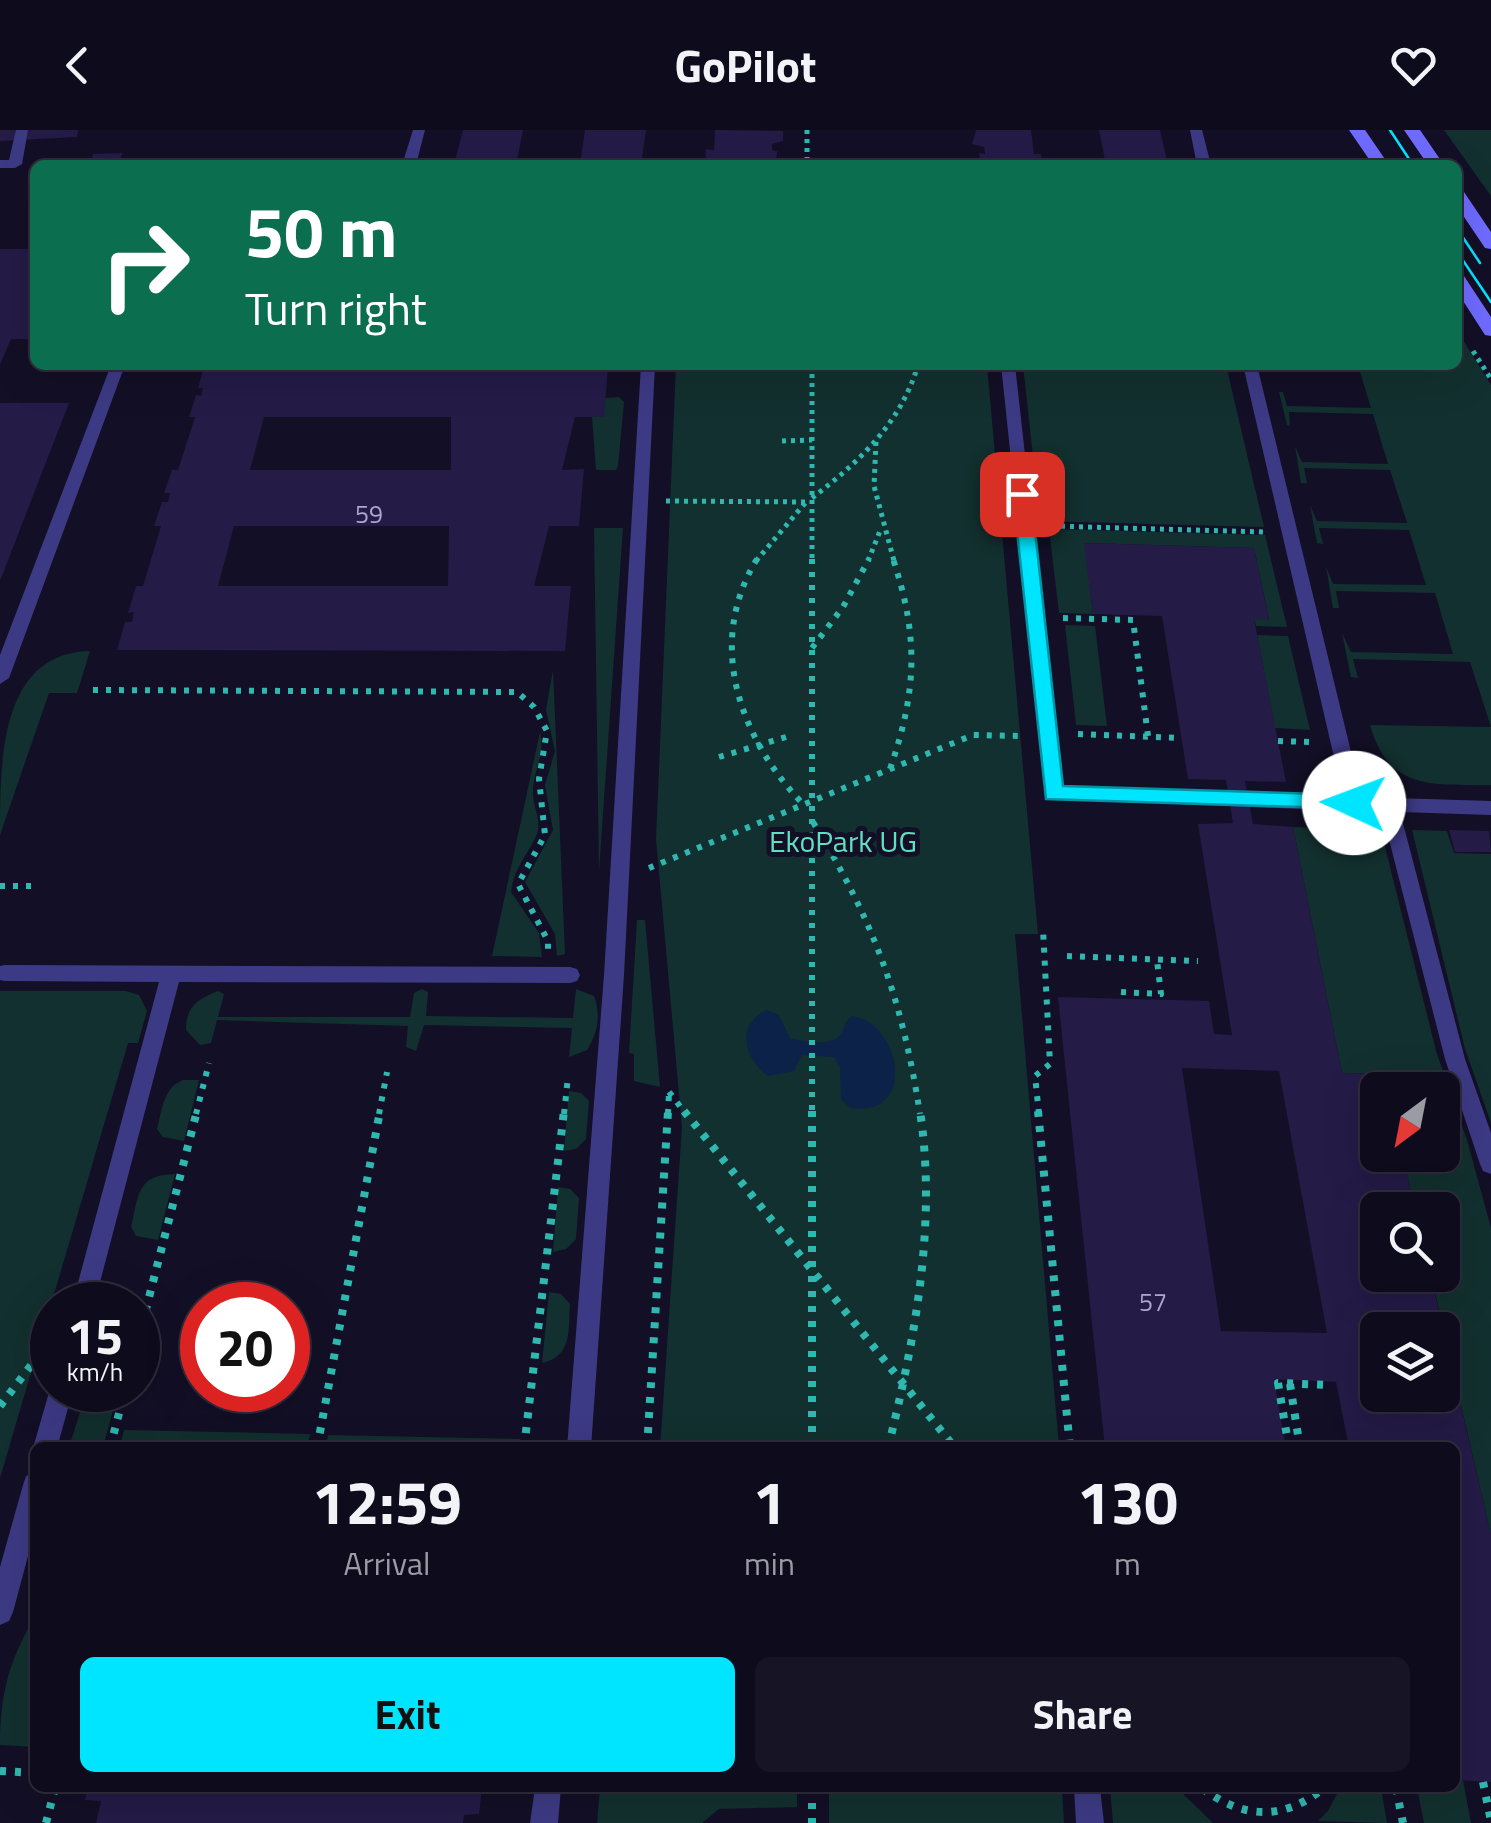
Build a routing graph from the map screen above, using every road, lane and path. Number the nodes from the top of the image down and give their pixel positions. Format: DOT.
graph roads {
  1 [pos="22,130"];
  2 [pos="419,130"];
  3 [pos="807,130"];
  4 [pos="1196,130"];
  5 [pos="1357,130"];
  6 [pos="1412,130"];
  7 [pos="410,160"];
  8 [pos="807,160"];
  9 [pos="1203,160"];
  10 [pos="1377,160"];
  11 [pos="1433,160"];
  12 [pos="0,164"];
  13 [pos="1462,202"];
  14 [pos="1491,244"];
  15 [pos="1462,288"];
  16 [pos="1491,331"];
  17 [pos="116,370"];
  18 [pos="648,370"];
  19 [pos="812,370"];
  20 [pos="916,370"];
  21 [pos="1009,370"];
  22 [pos="1251,370"];
  23 [pos="812,440"];
  24 [pos="782,441"];
  25 [pos="876,442"];
  26 [pos="670,500"];
  27 [pos="810,501"];
  28 [pos="1025,526"];
  29 [pos="881,530"];
  30 [pos="1271,533"];
  31 [pos="1056,618"];
  32 [pos="812,648"];
  33 [pos="0,678"];
  34 [pos="94,690"];
  35 [pos="1071,734"];
  36 [pos="1027,736"];
  37 [pos="1148,736"];
  38 [pos="786,737"];
  39 [pos="1181,738"];
  40 [pos="755,746"];
  41 [pos="719,757"];
  42 [pos="890,769"];
  43 [pos="808,803"];
  44 [pos="1354,803"];
  45 [pos="1389,804"];
  46 [pos="1491,808"];
  47 [pos="812,821"];
  48 [pos="659,864"];
  49 [pos="0,886"];
  50 [pos="32,886"];
  51 [pos="1043,929"];
  52 [pos="1067,956"];
  53 [pos="1157,960"];
  54 [pos="1198,961"];
  55 [pos="5,973"];
  56 [pos="171,974"];
  57 [pos="548,975"];
  58 [pos="570,975"];
  59 [pos="1121,992"];
  60 [pos="208,1064"];
  61 [pos="387,1072"];
  62 [pos="568,1076"];
  63 [pos="1491,1164"];
  64 [pos="812,1270"];
  65 [pos="89,1282"];
  66 [pos="153,1282"];
  67 [pos="30,1368"];
  68 [pos="1290,1384"];
  69 [pos="1327,1385"];
  70 [pos="906,1388"];
  71 [pos="0,1406"];
  72 [pos="55,1412"];
  73 [pos="119,1412"];
  74 [pos="47,1442"];
  75 [pos="112,1442"];
  76 [pos="319,1442"];
  77 [pos="525,1442"];
  78 [pos="578,1442"];
  79 [pos="646,1442"];
  80 [pos="812,1442"];
  81 [pos="890,1442"];
  82 [pos="949,1442"];
  83 [pos="1069,1442"];
  84 [pos="1288,1442"];
  85 [pos="1299,1442"];
  86 [pos="30,1522"];
  87 [pos="26,1552"];
  88 [pos="0,1612"];
  89 [pos="0,1771"];
  90 [pos="30,1773"];
  91 [pos="1484,1782"];
  92 [pos="53,1792"];
  93 [pos="548,1792"];
  94 [pos="812,1792"];
  95 [pos="1088,1792"];
  96 [pos="1207,1792"];
  97 [pos="1321,1792"];
  98 [pos="1397,1792"];
  99 [pos="1491,1821"];
  100 [pos="1261,1822"];
  101 [pos="46,1823"];
  102 [pos="544,1823"];
  103 [pos="812,1823"];
  104 [pos="1090,1823"];
  105 [pos="1404,1823"];
  1 -- 12 [label="lane"];
  2 -- 7 [label="lane"];
  3 -- 8 [label="path"];
  4 -- 9 [label="lane"];
  5 -- 10 [label="street"];
  6 -- 11 [label="street"];
  13 -- 14 [label="street"];
  15 -- 16 [label="street"];
  17 -- 33 [label="lane"];
  18 -- 78 [label="lane"];
  19 -- 23 [label="path"];
  20 -- 25 [label="path"];
  21 -- 28 [label="lane"];
  22 -- 44 [label="lane"];
  23 -- 24 [label="path"];
  23 -- 27 [label="path"];
  25 -- 27 [label="path"];
  25 -- 29 [label="path"];
  26 -- 27 [label="path"];
  27 -- 32 [label="path"];
  27 -- 40 [label="path"];
  28 -- 30 [label="path"];
  28 -- 44 [label="lane"];
  29 -- 32 [label="path"];
  29 -- 42 [label="path"];
  31 -- 37 [label="path"];
  32 -- 43 [label="path"];
  34 -- 57 [label="path"];
  35 -- 37 [label="path"];
  36 -- 42 [label="path"];
  37 -- 39 [label="path"];
  38 -- 40 [label="path"];
  40 -- 41 [label="path"];
  40 -- 43 [label="path"];
  42 -- 43 [label="path"];
  43 -- 47 [label="path"];
  43 -- 48 [label="path"];
  44 -- 45 [label="lane"];
  45 -- 46 [label="lane"];
  45 -- 63 [label="lane"];
  47 -- 64 [label="path"];
  47 -- 70 [label="path"];
  49 -- 50 [label="path"];
  51 -- 83 [label="path"];
  52 -- 53 [label="path"];
  53 -- 54 [label="path"];
  53 -- 59 [label="path"];
  55 -- 56 [label="lane"];
  56 -- 57 [label="lane"];
  56 -- 65 [label="lane"];
  57 -- 58 [label="lane"];
  60 -- 66 [label="path"];
  61 -- 76 [label="path"];
  62 -- 77 [label="path"];
  64 -- 70 [label="path"];
  64 -- 79 [label="path"];
  64 -- 80 [label="path"];
  67 -- 71 [label="path"];
  68 -- 69 [label="path"];
  68 -- 84 [label="path"];
  68 -- 85 [label="path"];
  70 -- 81 [label="path"];
  70 -- 82 [label="path"];
  72 -- 74 [label="lane"];
  73 -- 75 [label="path"];
  86 -- 87 [label="lane"];
  87 -- 88 [label="lane"];
  89 -- 90 [label="path"];
  91 -- 99 [label="path"];
  92 -- 101 [label="path"];
  93 -- 102 [label="lane"];
  94 -- 103 [label="path"];
  95 -- 104 [label="lane"];
  96 -- 100 [label="path"];
  97 -- 100 [label="path"];
  98 -- 105 [label="path"];
}
